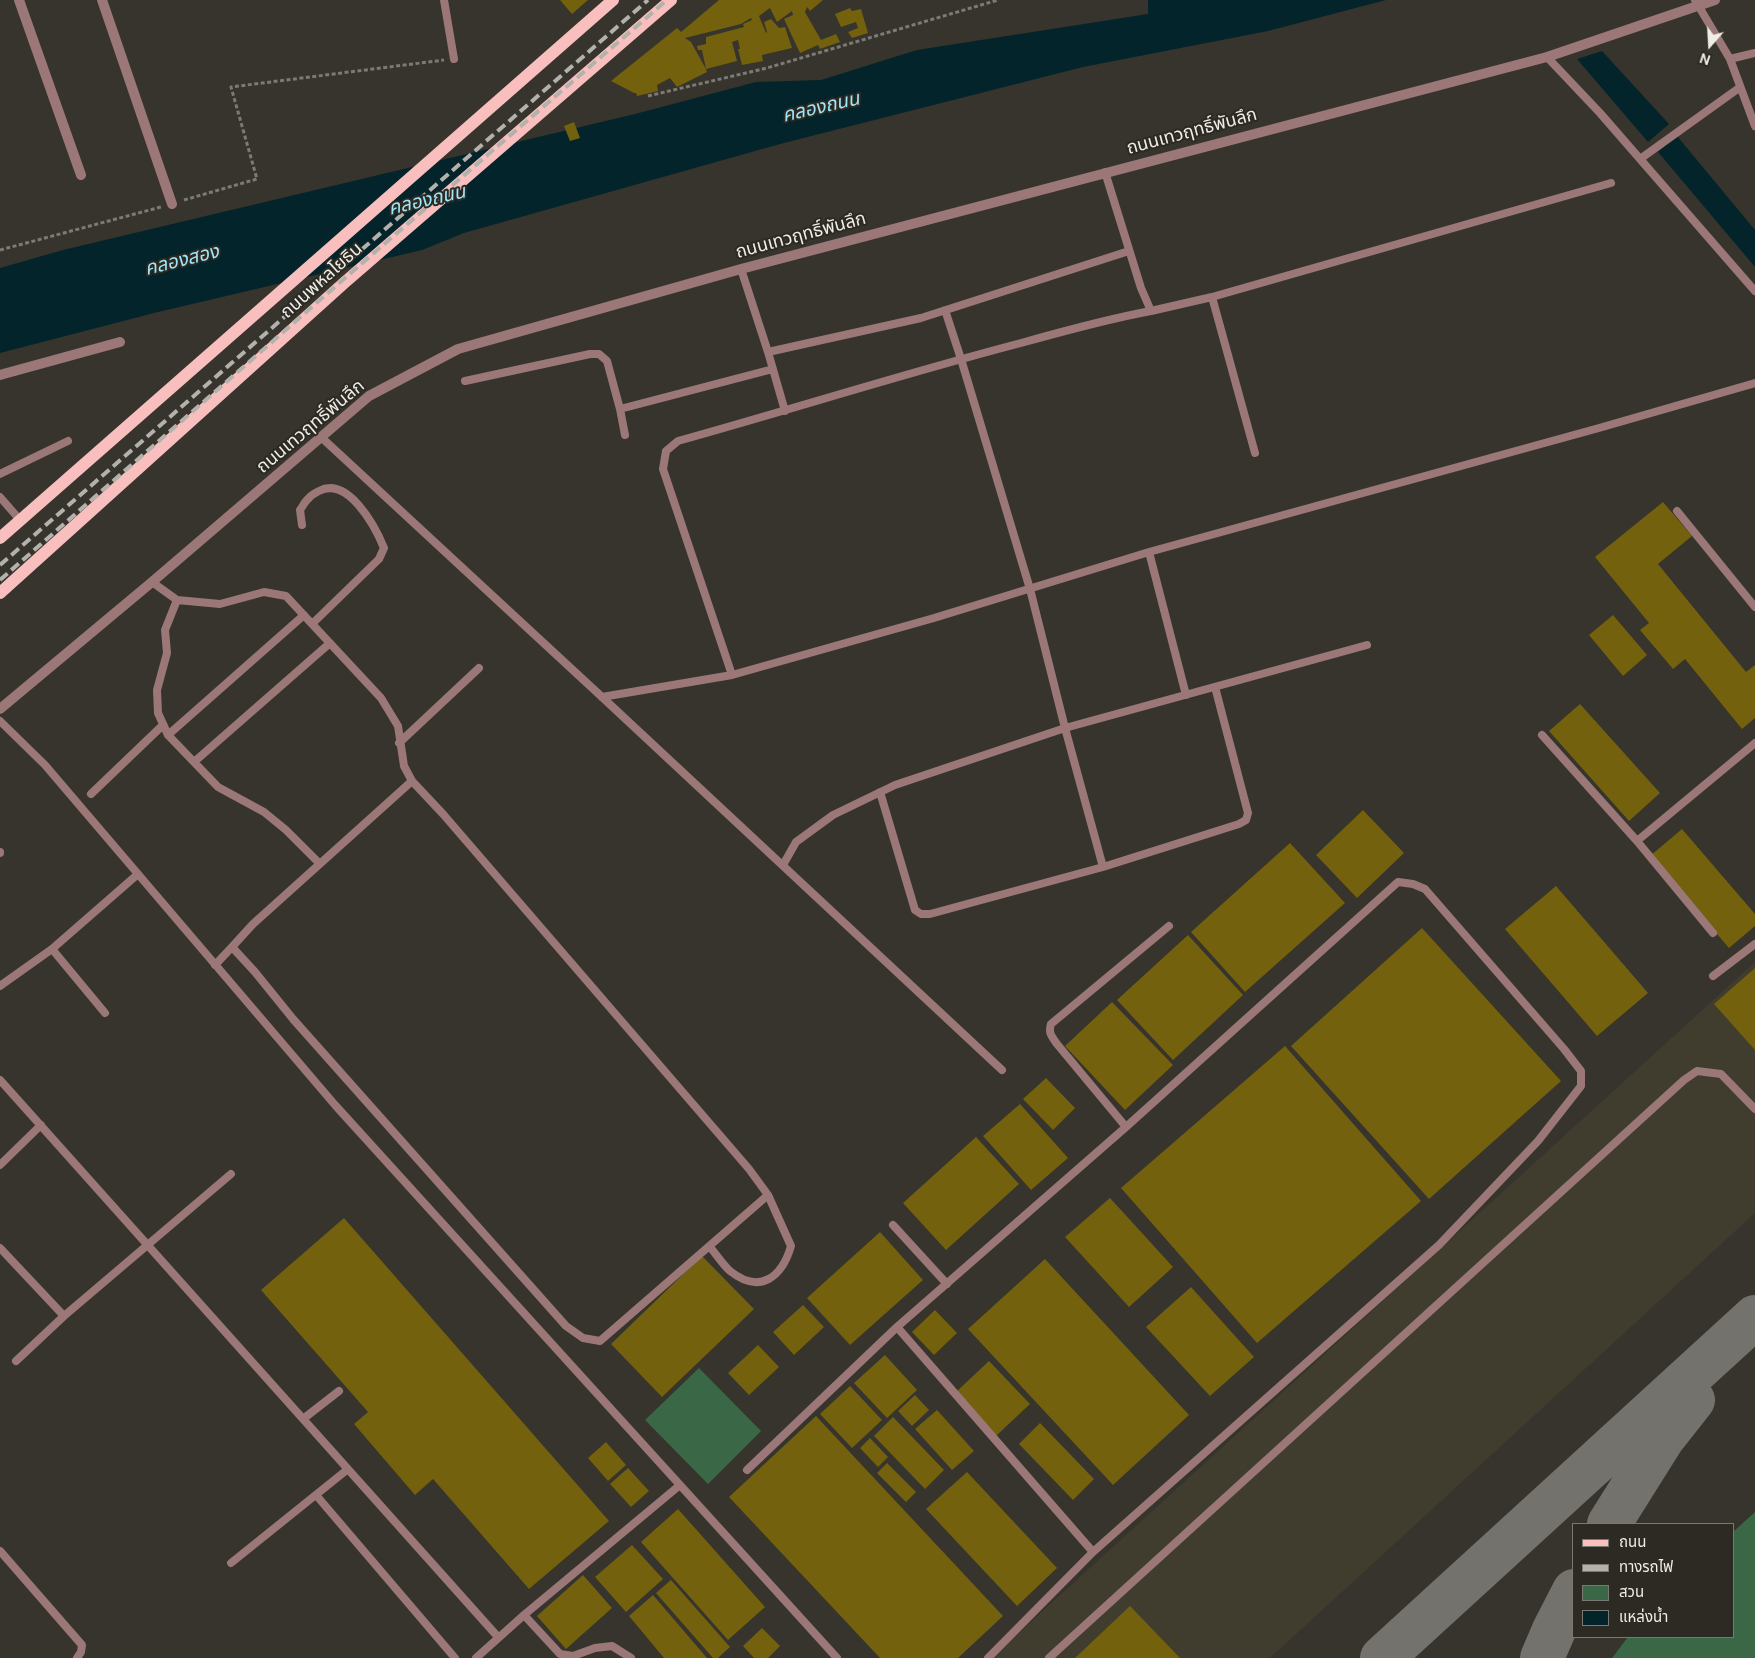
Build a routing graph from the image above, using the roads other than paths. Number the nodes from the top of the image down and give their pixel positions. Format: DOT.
graph roads {
  1 [pos="19,0"];
  2 [pos="102,0"];
  3 [pos="444,0"];
  4 [pos="613,0"];
  5 [pos="671,0"];
  6 [pos="1715,0"];
  7 [pos="1696,3"];
  8 [pos="1755,53"];
  9 [pos="1547,57"];
  10 [pos="454,58"];
  11 [pos="1730,59"];
  12 [pos="1739,88"];
  13 [pos="1755,126"];
  14 [pos="1640,159"];
  15 [pos="1105,172"];
  16 [pos="80,175"];
  17 [pos="1611,183"];
  18 [pos="172,204"];
  19 [pos="1129,251"];
  20 [pos="741,268"];
  21 [pos="1755,291"];
  22 [pos="1212,297"];
  23 [pos="945,310"];
  24 [pos="1151,311"];
  25 [pos="120,342"];
  26 [pos="768,352"];
  27 [pos="961,359"];
  28 [pos="773,370"];
  29 [pos="0,375"];
  30 [pos="466,381"];
  31 [pos="1755,383"];
  32 [pos="620,408"];
  33 [pos="785,411"];
  34 [pos="624,435"];
  35 [pos="322,438"];
  36 [pos="68,441"];
  37 [pos="1255,453"];
  38 [pos="0,474"];
  39 [pos="0,497"];
  40 [pos="1676,511"];
  41 [pos="20,520"];
  42 [pos="302,525"];
  43 [pos="0,538"];
  44 [pos="1149,552"];
  45 [pos="152,582"];
  46 [pos="1030,589"];
  47 [pos="0,593"];
  48 [pos="177,600"];
  49 [pos="1755,607"];
  50 [pos="304,615"];
  51 [pos="312,624"];
  52 [pos="330,643"];
  53 [pos="1367,645"];
  54 [pos="479,668"];
  55 [pos="732,675"];
  56 [pos="1215,687"];
  57 [pos="1186,695"];
  58 [pos="602,697"];
  59 [pos="0,709"];
  60 [pos="0,721"];
  61 [pos="164,724"];
  62 [pos="1065,728"];
  63 [pos="168,735"];
  64 [pos="1542,735"];
  65 [pos="399,743"];
  66 [pos="1755,743"];
  67 [pos="194,762"];
  68 [pos="412,781"];
  69 [pos="880,792"];
  70 [pos="91,794"];
  71 [pos="1637,841"];
  72 [pos="320,864"];
  73 [pos="783,865"];
  74 [pos="1103,867"];
  75 [pos="138,874"];
  76 [pos="1169,926"];
  77 [pos="1713,933"];
  78 [pos="1755,944"];
  79 [pos="232,947"];
  80 [pos="52,949"];
  81 [pos="215,965"];
  82 [pos="1713,976"];
  83 [pos="0,986"];
  84 [pos="105,1014"];
  85 [pos="1002,1070"];
  86 [pos="0,1080"];
  87 [pos="1755,1109"];
  88 [pos="41,1125"];
  89 [pos="1126,1127"];
  90 [pos="0,1165"];
  91 [pos="231,1174"];
  92 [pos="768,1195"];
  93 [pos="893,1225"];
  94 [pos="148,1245"];
  95 [pos="710,1246"];
  96 [pos="0,1248"];
  97 [pos="947,1284"];
  98 [pos="64,1316"];
  99 [pos="897,1327"];
  100 [pos="16,1361"];
  101 [pos="339,1392"];
  102 [pos="303,1419"];
  103 [pos="348,1469"];
  104 [pos="747,1470"];
  105 [pos="680,1485"];
  106 [pos="316,1495"];
  107 [pos="0,1551"];
  108 [pos="1094,1552"];
  109 [pos="231,1563"];
  110 [pos="524,1615"];
  111 [pos="498,1637"];
  112 [pos="77,1658"];
  113 [pos="455,1658"];
  114 [pos="476,1658"];
  115 [pos="631,1658"];
  116 [pos="837,1658"];
  117 [pos="988,1658"];
  118 [pos="1049,1658"];
  1 -- 16 [label="street"];
  2 -- 18 [label="street"];
  3 -- 10 [label="lane"];
  4 -- 41 [label="main road, ถนนพหลโยธิน"];
  5 -- 47 [label="main road, ถนนพหลโยธิน"];
  6 -- 7 [label="street, ถนนเทวฤทธิ์พันลึก"];
  7 -- 9 [label="street, ถนนเทวฤทธิ์พันลึก"];
  7 -- 11 [label="lane"];
  8 -- 11 [label="lane"];
  9 -- 14 [label="lane"];
  9 -- 15 [label="street, ถนนเทวฤทธิ์พันลึก"];
  11 -- 12 [label="lane"];
  12 -- 13 [label="lane"];
  12 -- 14 [label="lane"];
  14 -- 21 [label="lane"];
  15 -- 19 [label="lane"];
  15 -- 20 [label="street, ถนนเทวฤทธิ์พันลึก"];
  17 -- 22 [label="lane"];
  19 -- 23 [label="lane"];
  19 -- 24 [label="lane"];
  20 -- 26 [label="lane"];
  20 -- 35 [label="street, ถนนเทวฤทธิ์พันลึก"];
  22 -- 24 [label="lane"];
  22 -- 37 [label="lane"];
  23 -- 26 [label="lane"];
  23 -- 27 [label="lane"];
  24 -- 27 [label="lane"];
  25 -- 29 [label="street"];
  26 -- 28 [label="lane"];
  27 -- 33 [label="lane"];
  27 -- 46 [label="lane"];
  28 -- 32 [label="lane"];
  28 -- 33 [label="lane"];
  30 -- 32 [label="lane"];
  31 -- 44 [label="lane"];
  32 -- 34 [label="lane"];
  33 -- 55 [label="lane"];
  35 -- 45 [label="street, ถนนเทวฤทธิ์พันลึก"];
  35 -- 58 [label="lane"];
  36 -- 38 [label="lane"];
  39 -- 41 [label="lane"];
  40 -- 49 [label="lane"];
  41 -- 43 [label="main road, ถนนพหลโยธิน"];
  42 -- 51 [label="lane"];
  44 -- 46 [label="lane"];
  44 -- 57 [label="lane"];
  45 -- 48 [label="lane"];
  45 -- 59 [label="street, ถนนเทวฤทธิ์พันลึก"];
  46 -- 55 [label="lane"];
  46 -- 62 [label="lane"];
  48 -- 50 [label="lane"];
  48 -- 61 [label="lane"];
  50 -- 51 [label="lane"];
  50 -- 63 [label="lane"];
  51 -- 52 [label="lane"];
  52 -- 65 [label="lane"];
  52 -- 67 [label="lane"];
  53 -- 56 [label="lane"];
  54 -- 65 [label="lane"];
  55 -- 58 [label="lane"];
  56 -- 57 [label="lane"];
  56 -- 74 [label="lane"];
  57 -- 62 [label="lane"];
  58 -- 73 [label="lane"];
  60 -- 75 [label="lane"];
  61 -- 63 [label="lane"];
  61 -- 70 [label="lane"];
  62 -- 69 [label="lane"];
  62 -- 74 [label="lane"];
  63 -- 67 [label="lane"];
  64 -- 71 [label="lane"];
  65 -- 68 [label="lane"];
  66 -- 71 [label="lane"];
  67 -- 72 [label="lane"];
  68 -- 72 [label="lane"];
  68 -- 92 [label="lane"];
  69 -- 73 [label="lane"];
  69 -- 74 [label="lane"];
  71 -- 77 [label="lane"];
  72 -- 79 [label="lane"];
  73 -- 85 [label="lane"];
  75 -- 80 [label="lane"];
  75 -- 81 [label="lane"];
  76 -- 89 [label="lane"];
  78 -- 82 [label="lane"];
  79 -- 81 [label="lane"];
  79 -- 95 [label="lane"];
  80 -- 83 [label="lane"];
  80 -- 84 [label="lane"];
  81 -- 105 [label="lane"];
  86 -- 88 [label="lane"];
  87 -- 118 [label="lane"];
  88 -- 90 [label="lane"];
  88 -- 94 [label="lane"];
  89 -- 97 [label="lane"];
  89 -- 108 [label="lane"];
  91 -- 94 [label="lane"];
  92 -- 95 [label="lane"];
  92 -- 95 [label="lane"];
  93 -- 97 [label="lane"];
  94 -- 98 [label="lane"];
  94 -- 102 [label="lane"];
  96 -- 98 [label="lane"];
  97 -- 99 [label="lane"];
  98 -- 100 [label="lane"];
  99 -- 104 [label="lane"];
  99 -- 108 [label="lane"];
  101 -- 102 [label="lane"];
  102 -- 103 [label="lane"];
  103 -- 106 [label="lane"];
  103 -- 111 [label="lane"];
  105 -- 110 [label="lane"];
  105 -- 116 [label="lane"];
  106 -- 109 [label="lane"];
  106 -- 113 [label="lane"];
  107 -- 112 [label="lane"];
  108 -- 117 [label="lane"];
  110 -- 111 [label="lane"];
  110 -- 115 [label="lane"];
  111 -- 114 [label="lane"];
}
